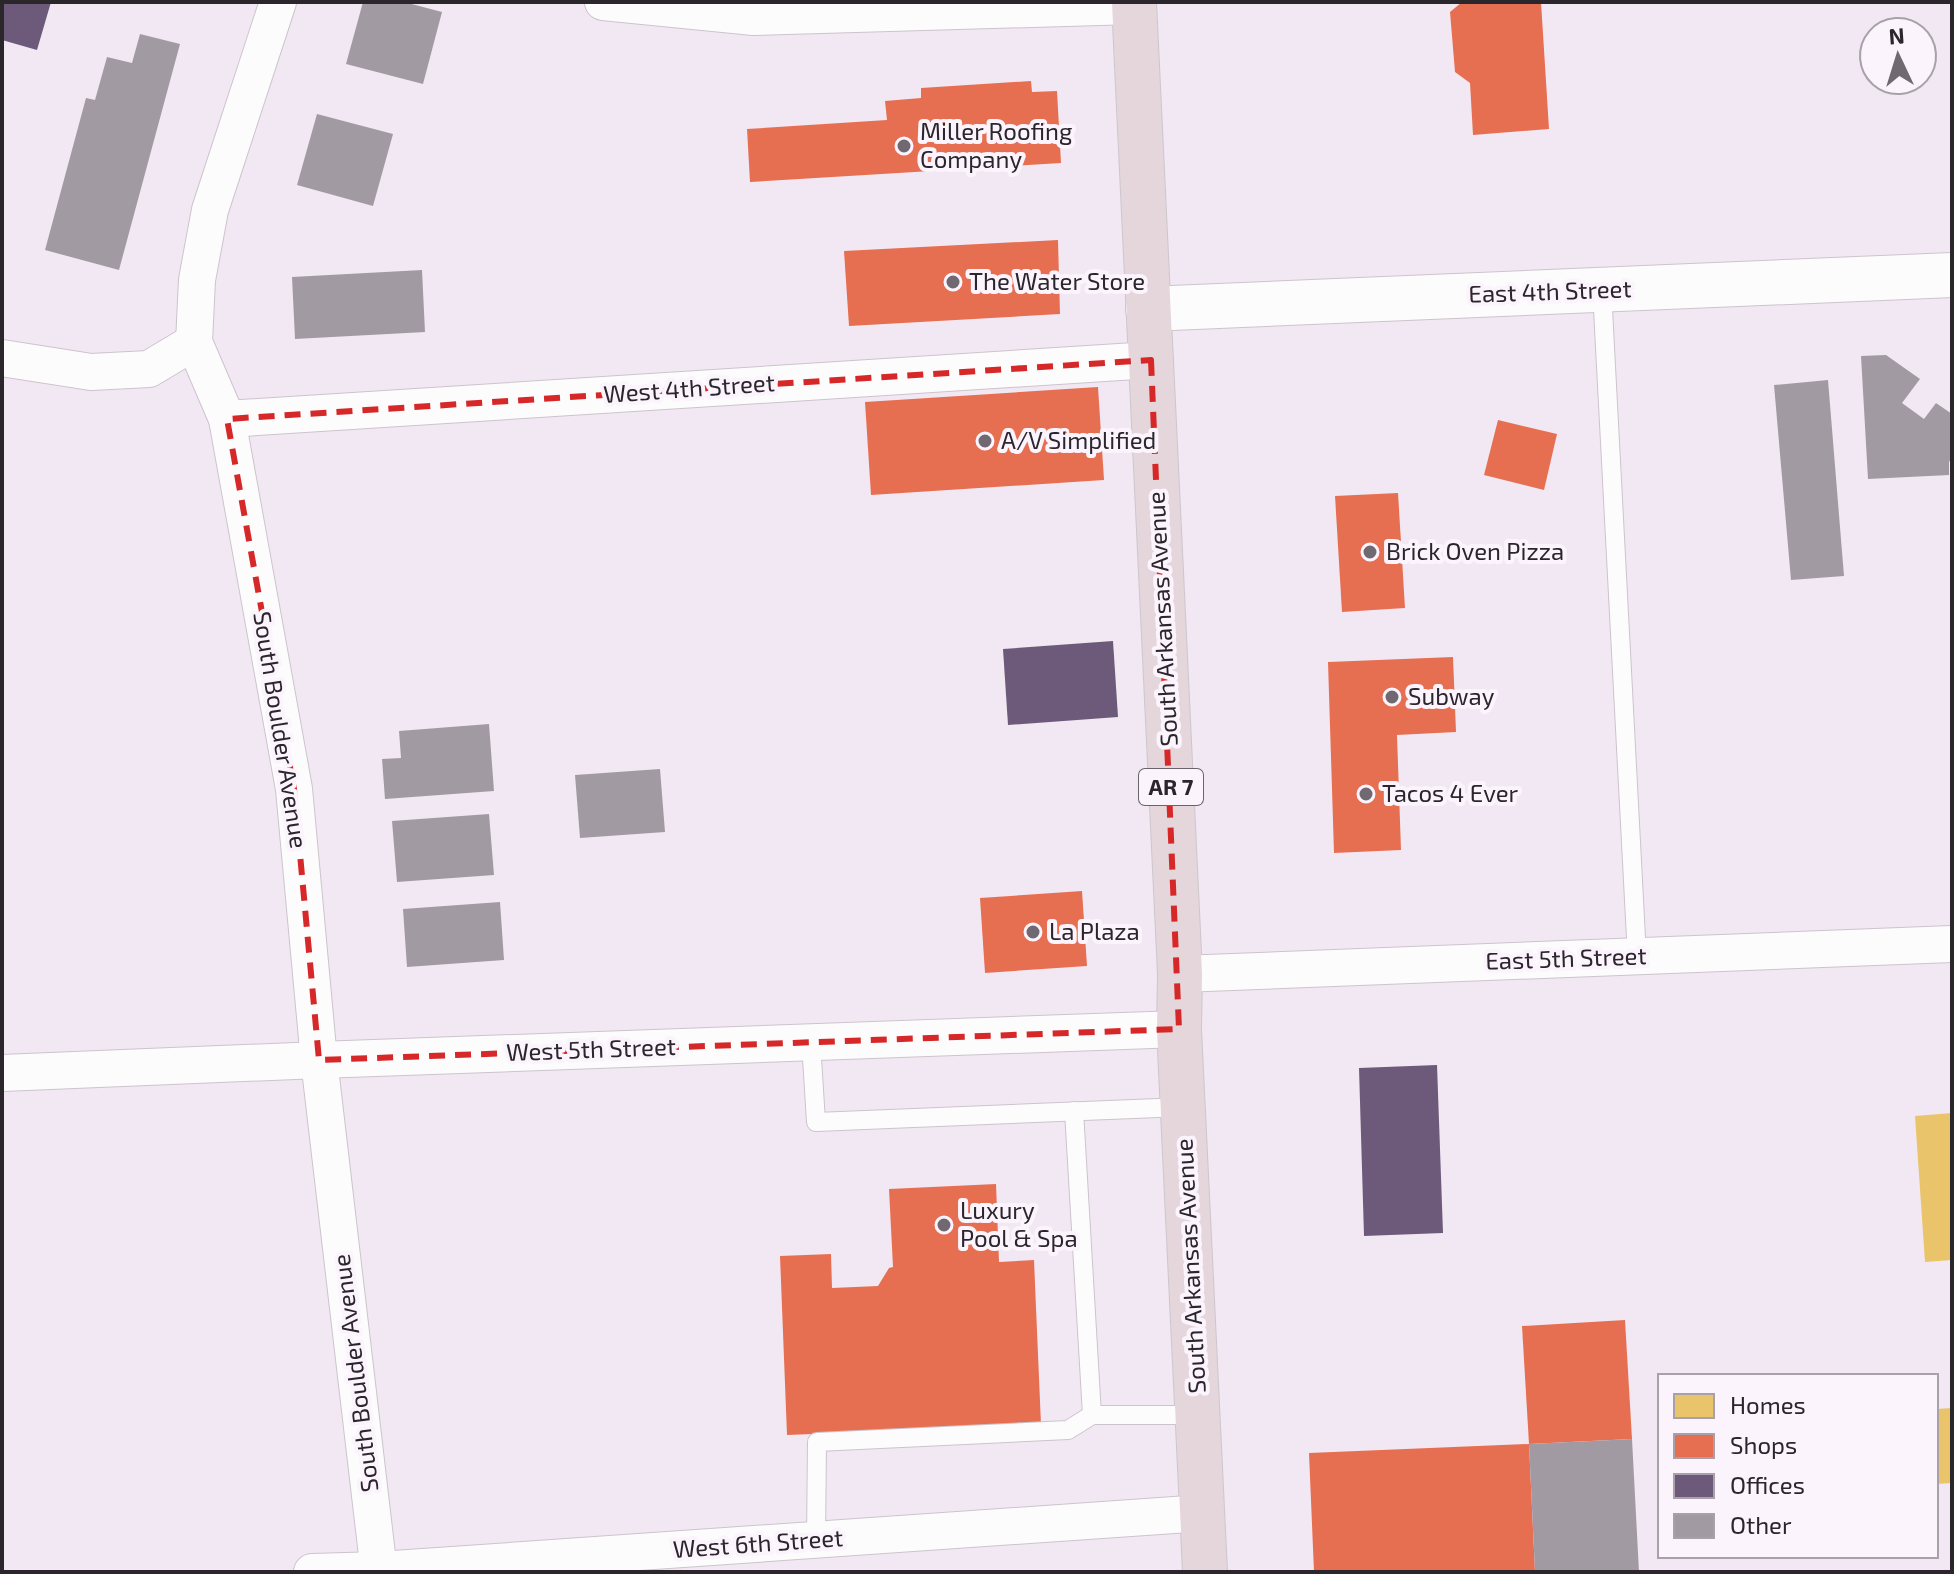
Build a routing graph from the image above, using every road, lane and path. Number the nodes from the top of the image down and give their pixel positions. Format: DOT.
graph roads {
  1 [pos="278,2"];
  2 [pos="603,2"];
  3 [pos="1134,4"];
  4 [pos="1952,275"];
  5 [pos="1602,290"];
  6 [pos="1148,309"];
  7 [pos="194,342"];
  8 [pos="2,358"];
  9 [pos="1151,360"];
  10 [pos="227,419"];
  11 [pos="1952,944"];
  12 [pos="1637,957"];
  13 [pos="1180,974"];
  14 [pos="1179,1029"];
  15 [pos="811,1042"];
  16 [pos="319,1060"];
  17 [pos="2,1073"];
  18 [pos="1183,1107"];
  19 [pos="1074,1111"];
  20 [pos="1092,1415"];
  21 [pos="1198,1415"];
  22 [pos="1203,1513"];
  23 [pos="816,1540"];
  24 [pos="379,1571"];
  25 [pos="312,1572"];
  26 [pos="1205,1572"];
  1 -- 7 [label="street, South Boulder Avenue"];
  2 -- 3 [label="street"];
  3 -- 6 [label="highway, South Arkansas Avenue / AR 7"];
  4 -- 5 [label="street, East 4th Street"];
  5 -- 6 [label="street, East 4th Street"];
  5 -- 12 [label="lane"];
  6 -- 9 [label="highway, South Arkansas Avenue / AR 7"];
  7 -- 8 [label="street"];
  7 -- 10 [label="street, South Boulder Avenue"];
  9 -- 10 [label="street, West 4th Street"];
  9 -- 13 [label="highway, South Arkansas Avenue / AR 7"];
  10 -- 16 [label="street, South Boulder Avenue"];
  11 -- 12 [label="street, East 5th Street"];
  12 -- 13 [label="street, East 5th Street"];
  13 -- 14 [label="highway, South Arkansas Avenue / AR 7"];
  14 -- 15 [label="street, West 5th Street"];
  14 -- 18 [label="highway, South Arkansas Avenue / AR 7"];
  15 -- 16 [label="street, West 5th Street"];
  15 -- 19 [label="lane"];
  16 -- 17 [label="street, West 5th Street"];
  16 -- 24 [label="street, South Boulder Avenue"];
  18 -- 19 [label="lane"];
  18 -- 21 [label="highway, South Arkansas Avenue / AR 7"];
  19 -- 20 [label="lane"];
  20 -- 21 [label="lane"];
  20 -- 23 [label="lane"];
  21 -- 22 [label="highway, South Arkansas Avenue / AR 7"];
  22 -- 23 [label="street, West 6th Street"];
  22 -- 26 [label="highway, South Arkansas Avenue / AR 7"];
  23 -- 24 [label="street, West 6th Street"];
  24 -- 25 [label="street, West 6th Street"];
}
